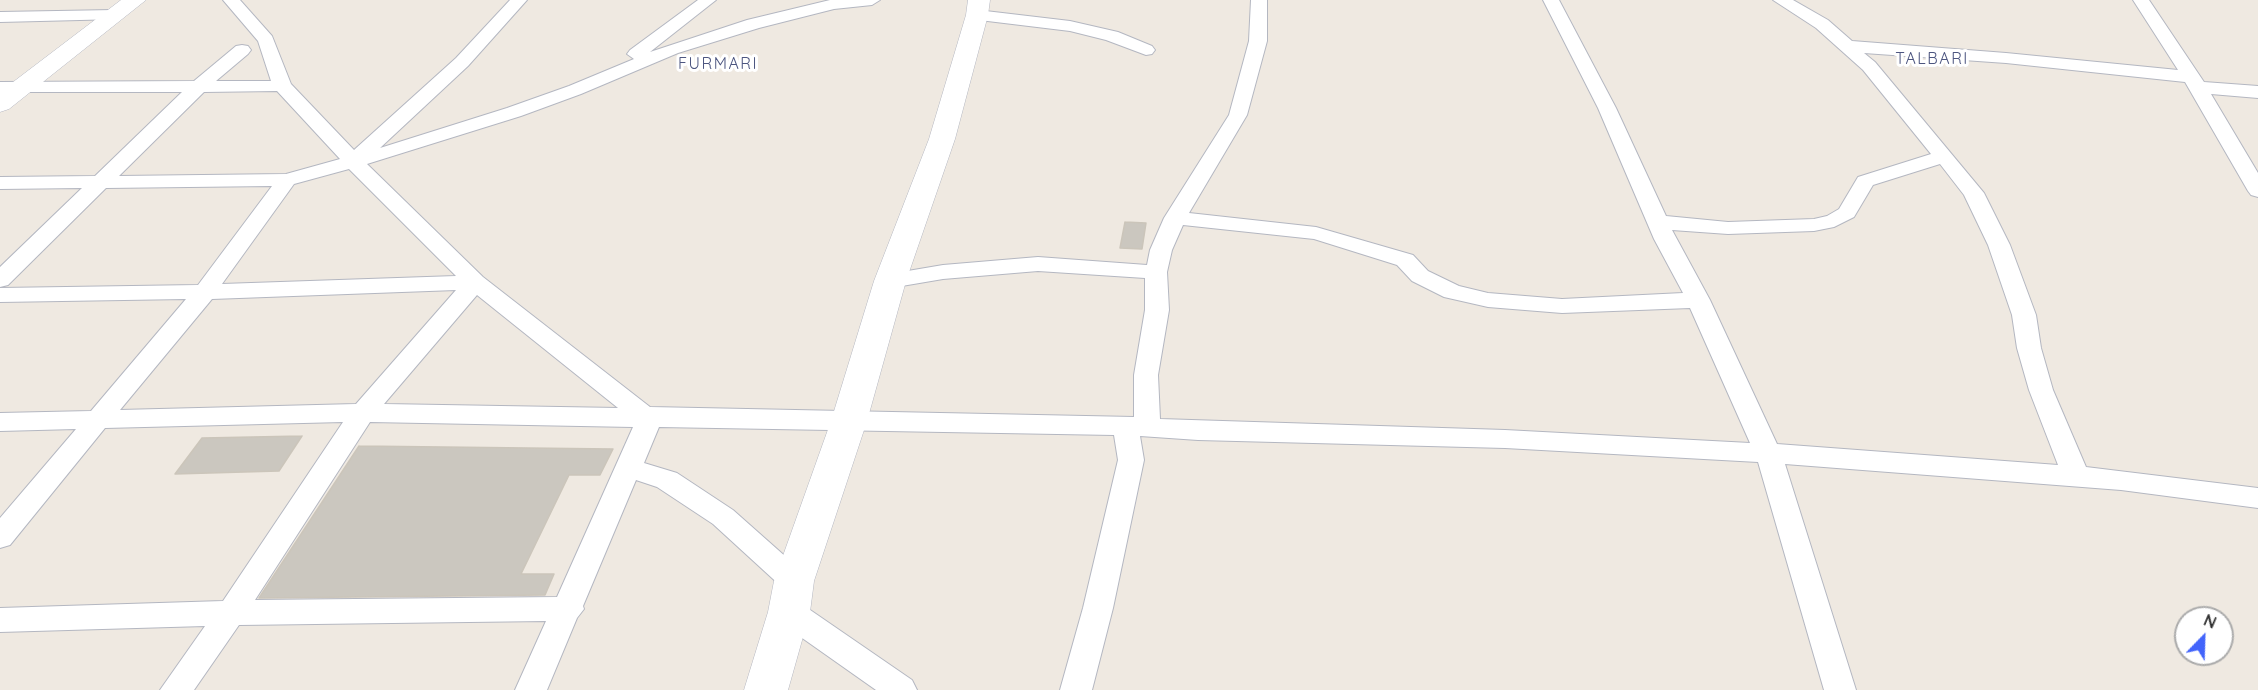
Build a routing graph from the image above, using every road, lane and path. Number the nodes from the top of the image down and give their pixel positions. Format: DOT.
graph roads {
  1 [pos="135,0"];
  2 [pos="231,0"];
  3 [pos="519,0"];
  4 [pos="708,0"];
  5 [pos="872,0"];
  6 [pos="1259,0"];
  7 [pos="1551,0"];
  8 [pos="1781,0"];
  9 [pos="2141,0"];
  10 [pos="978,8"];
  11 [pos="114,15"];
  12 [pos="0,17"];
  13 [pos="1845,46"];
  14 [pos="242,50"];
  15 [pos="1146,50"];
  16 [pos="608,75"];
  17 [pos="2195,82"];
  18 [pos="282,86"];
  19 [pos="11,87"];
  20 [pos="198,87"];
  21 [pos="2258,92"];
  22 [pos="0,104"];
  23 [pos="1942,157"];
  24 [pos="353,161"];
  25 [pos="287,180"];
  26 [pos="104,181"];
  27 [pos="0,183"];
  28 [pos="2258,191"];
  29 [pos="1175,218"];
  30 [pos="1658,222"];
  31 [pos="1156,272"];
  32 [pos="0,280"];
  33 [pos="890,281"];
  34 [pos="476,282"];
  35 [pos="205,292"];
  36 [pos="0,295"];
  37 [pos="1698,300"];
  38 [pos="363,412"];
  39 [pos="648,416"];
  40 [pos="101,418"];
  41 [pos="849,421"];
  42 [pos="0,422"];
  43 [pos="1137,426"];
  44 [pos="1769,455"];
  45 [pos="630,468"];
  46 [pos="2076,476"];
  47 [pos="2258,498"];
  48 [pos="0,537"];
  49 [pos="792,596"];
  50 [pos="568,609"];
  51 [pos="231,613"];
  52 [pos="0,620"];
  53 [pos="176,690"];
  54 [pos="531,690"];
  55 [pos="766,690"];
  56 [pos="901,690"];
  57 [pos="1076,690"];
  58 [pos="1840,690"];
  1 -- 11 [label="street"];
  2 -- 18 [label="street"];
  3 -- 24 [label="street"];
  4 -- 16 [label="street"];
  5 -- 16 [label="street"];
  6 -- 29 [label="street"];
  7 -- 30 [label="street"];
  8 -- 13 [label="street"];
  9 -- 17 [label="street"];
  10 -- 15 [label="street"];
  10 -- 33 [label="street"];
  11 -- 12 [label="street"];
  11 -- 19 [label="street"];
  13 -- 17 [label="street"];
  13 -- 23 [label="street"];
  14 -- 20 [label="street"];
  16 -- 24 [label="street"];
  17 -- 21 [label="street"];
  17 -- 28 [label="street"];
  18 -- 20 [label="street"];
  18 -- 24 [label="street"];
  19 -- 20 [label="street"];
  19 -- 22 [label="street"];
  20 -- 26 [label="street"];
  23 -- 30 [label="street"];
  23 -- 46 [label="street"];
  24 -- 25 [label="street"];
  24 -- 34 [label="street"];
  25 -- 26 [label="street"];
  25 -- 35 [label="street"];
  26 -- 27 [label="street"];
  26 -- 32 [label="street"];
  29 -- 31 [label="street"];
  29 -- 37 [label="street"];
  30 -- 37 [label="street"];
  31 -- 33 [label="street"];
  31 -- 43 [label="street"];
  33 -- 41 [label="street"];
  34 -- 35 [label="street"];
  34 -- 38 [label="street"];
  34 -- 39 [label="street"];
  35 -- 36 [label="street"];
  35 -- 40 [label="street"];
  37 -- 44 [label="street"];
  38 -- 39 [label="street"];
  38 -- 40 [label="street"];
  38 -- 51 [label="street"];
  39 -- 41 [label="street"];
  39 -- 45 [label="street"];
  40 -- 42 [label="street"];
  40 -- 48 [label="street"];
  41 -- 43 [label="street"];
  41 -- 49 [label="street"];
  43 -- 44 [label="street"];
  43 -- 57 [label="street"];
  44 -- 46 [label="street"];
  44 -- 58 [label="street"];
  45 -- 49 [label="street"];
  45 -- 50 [label="street"];
  46 -- 47 [label="street"];
  49 -- 55 [label="street"];
  49 -- 56 [label="street"];
  50 -- 51 [label="street"];
  50 -- 54 [label="street"];
  51 -- 52 [label="street"];
  51 -- 53 [label="street"];
}
